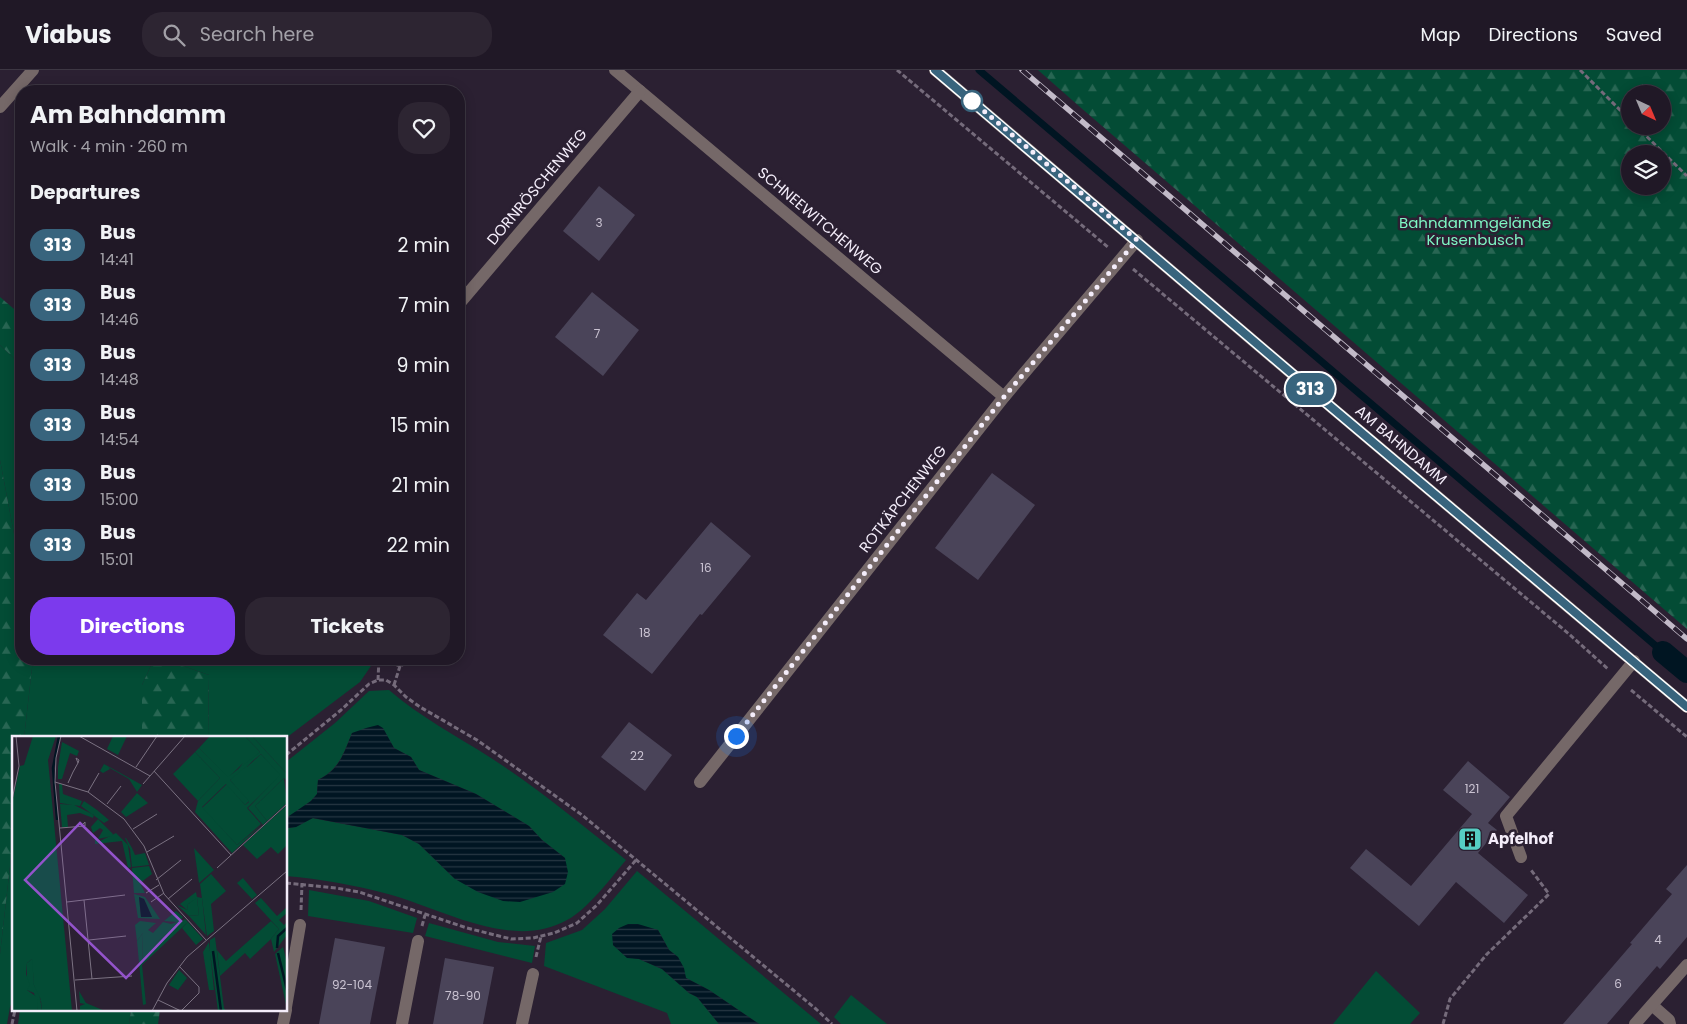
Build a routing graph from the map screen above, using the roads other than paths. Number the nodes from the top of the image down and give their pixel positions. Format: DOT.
graph roads {
  1 [pos="33,70"];
  2 [pos="615,70"];
  3 [pos="935,70"];
  4 [pos="20,85"];
  5 [pos="15,90"];
  6 [pos="640,91"];
  7 [pos="0,107"];
  8 [pos="1137,240"];
  9 [pos="465,297"];
  10 [pos="1004,397"];
  11 [pos="1634,661"];
  12 [pos="1687,707"];
  13 [pos="700,782"];
  14 [pos="1521,858"];
  15 [pos="300,925"];
  16 [pos="418,941"];
  17 [pos="1687,964"];
  18 [pos="533,974"];
  19 [pos="288,997"];
  20 [pos="1652,1004"];
  21 [pos="402,1024"];
  22 [pos="522,1024"];
  23 [pos="1635,1024"];
  24 [pos="1670,1024"];
  1 -- 4 [label="street"];
  2 -- 6 [label="street, SCHNEEWITCHENWEG"];
  3 -- 8 [label="street, AM BAHNDAMM"];
  5 -- 7 [label="street"];
  6 -- 9 [label="street, DORNRÖSCHENWEG"];
  6 -- 10 [label="street, SCHNEEWITCHENWEG"];
  8 -- 10 [label="street, ROTKÄPCHENWEG"];
  8 -- 11 [label="street, AM BAHNDAMM"];
  10 -- 13 [label="street, ROTKÄPCHENWEG"];
  11 -- 12 [label="street, AM BAHNDAMM"];
  11 -- 14 [label="street"];
  15 -- 19 [label="street"];
  16 -- 21 [label="street"];
  17 -- 20 [label="street"];
  18 -- 22 [label="street"];
  20 -- 23 [label="street"];
  20 -- 24 [label="street"];
}
